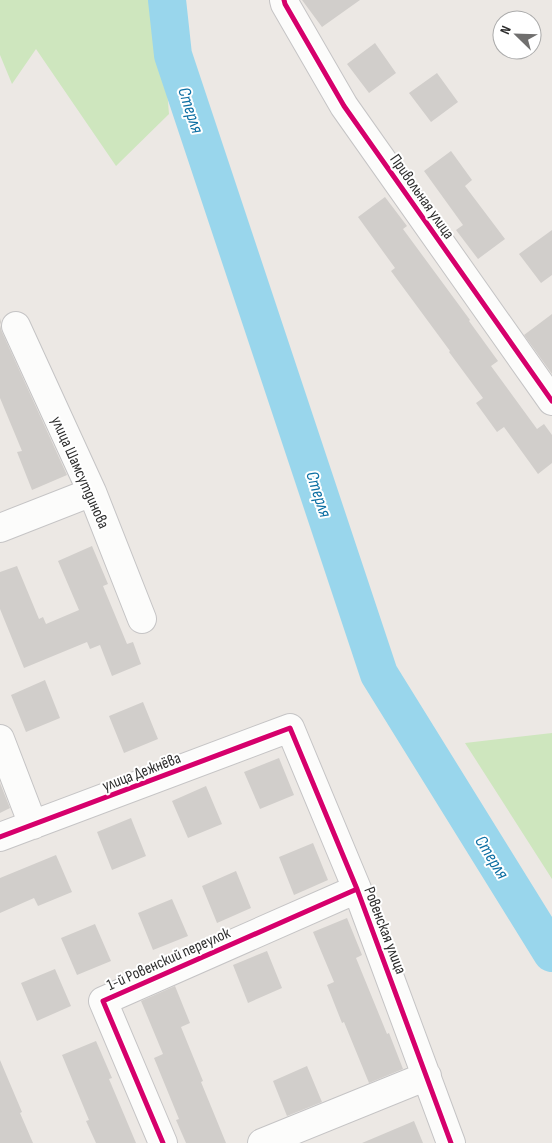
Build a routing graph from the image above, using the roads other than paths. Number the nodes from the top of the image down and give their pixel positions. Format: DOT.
graph roads {
  1 [pos="284,0"];
  2 [pos="16,326"];
  3 [pos="552,401"];
  4 [pos="92,492"];
  5 [pos="0,528"];
  6 [pos="142,619"];
  7 [pos="290,728"];
  8 [pos="0,739"];
  9 [pos="33,825"];
  10 [pos="0,837"];
  11 [pos="357,890"];
  12 [pos="426,1076"];
  13 [pos="163,1143"];
  14 [pos="262,1143"];
  15 [pos="452,1143"];
  1 -- 3 [label="street, Привольная улица"];
  2 -- 4 [label="street, улица Шамсутдинова"];
  4 -- 5 [label="street"];
  4 -- 6 [label="street, улица Шамсутдинова"];
  7 -- 9 [label="street, улица Дежнёва"];
  7 -- 11 [label="street, Ровенская улица"];
  8 -- 9 [label="street"];
  9 -- 10 [label="street, улица Дежнёва"];
  11 -- 12 [label="street, Ровенская улица"];
  11 -- 13 [label="street, 1-й Ровенский переулок"];
  12 -- 14 [label="street"];
  12 -- 15 [label="street, Ровенская улица"];
}
